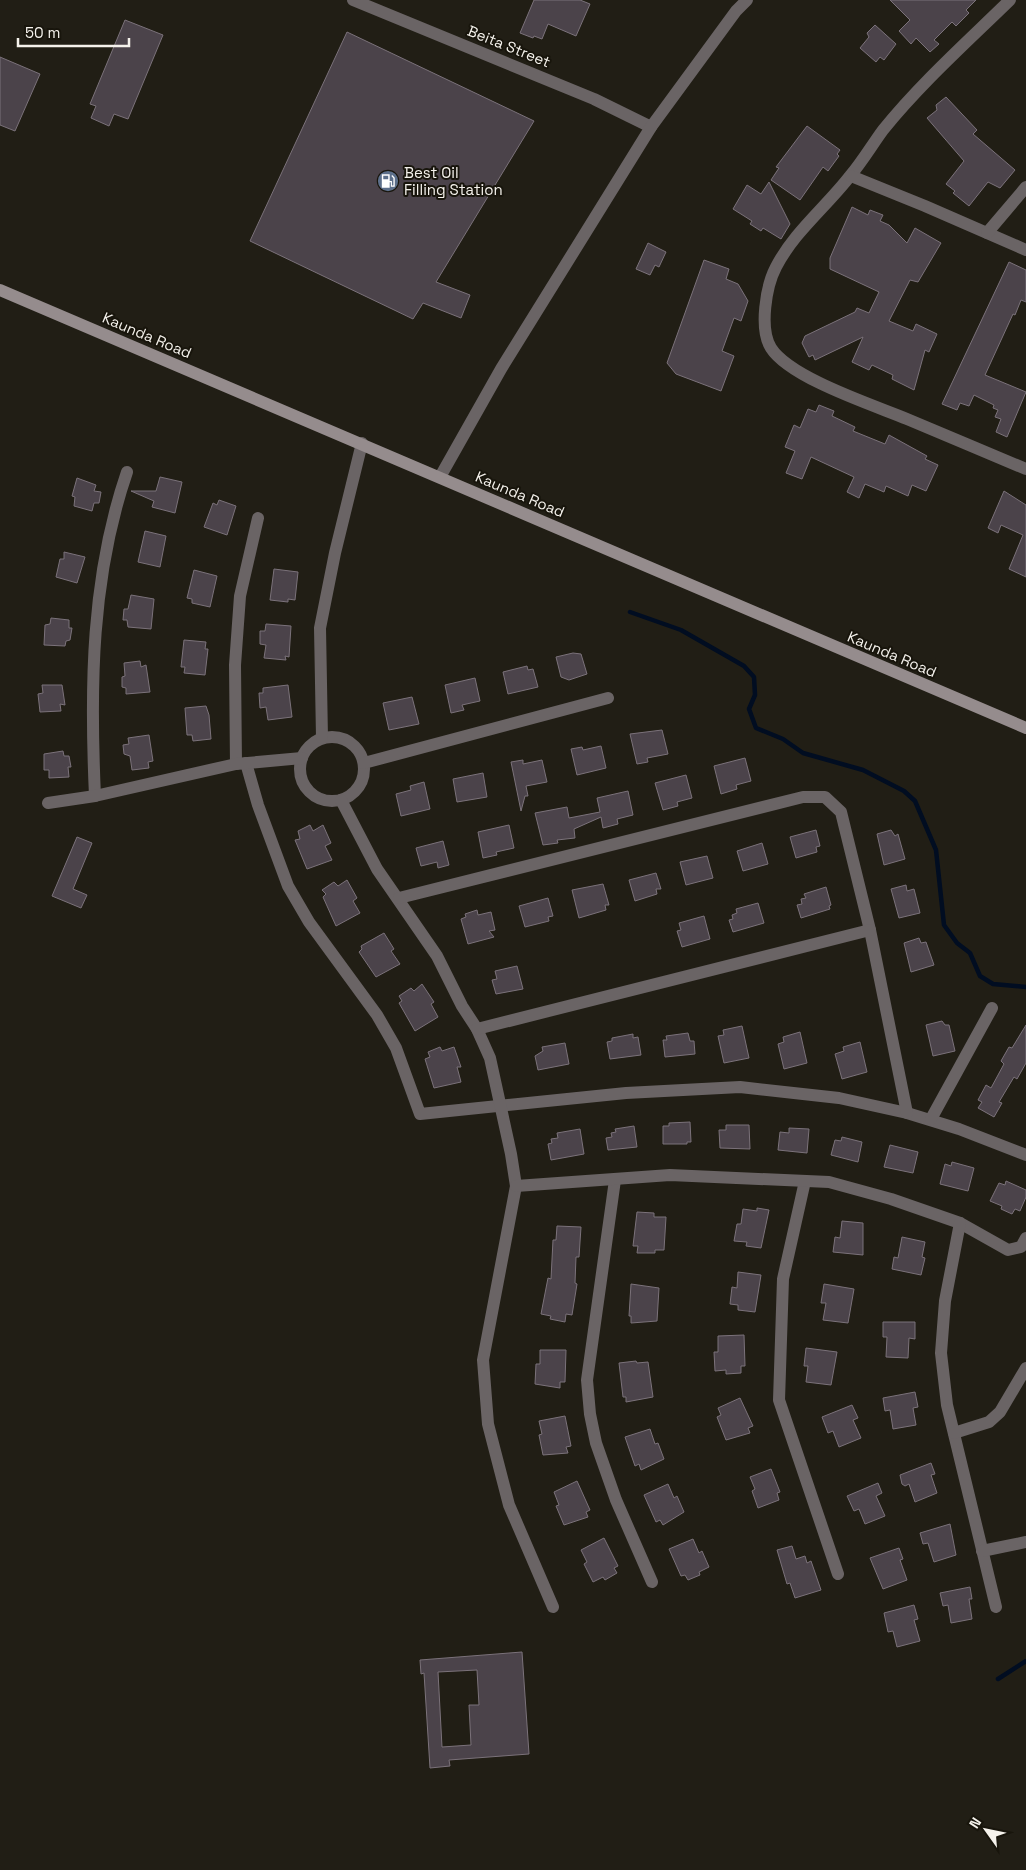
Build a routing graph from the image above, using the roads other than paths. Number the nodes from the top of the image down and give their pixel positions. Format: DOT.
graph roads {
  1 [pos="353,0"];
  2 [pos="747,0"];
  3 [pos="1010,0"];
  4 [pos="651,127"];
  5 [pos="850,176"];
  6 [pos="1026,187"];
  7 [pos="987,233"];
  8 [pos="1026,250"];
  9 [pos="0,290"];
  10 [pos="362,443"];
  11 [pos="1026,469"];
  12 [pos="127,472"];
  13 [pos="440,477"];
  14 [pos="258,518"];
  15 [pos="608,698"];
  16 [pos="1026,728"];
  17 [pos="322,738"];
  18 [pos="302,758"];
  19 [pos="241,763"];
  20 [pos="364,763"];
  21 [pos="95,796"];
  22 [pos="341,800"];
  23 [pos="48,803"];
  24 [pos="399,898"];
  25 [pos="870,930"];
  26 [pos="992,1008"];
  27 [pos="477,1029"];
  28 [pos="501,1107"];
  29 [pos="907,1113"];
  30 [pos="931,1119"];
  31 [pos="1026,1155"];
  32 [pos="616,1180"];
  33 [pos="805,1182"];
  34 [pos="516,1186"];
  35 [pos="960,1224"];
  36 [pos="1024,1245"];
  37 [pos="1026,1368"];
  38 [pos="954,1433"];
  39 [pos="1026,1542"];
  40 [pos="982,1551"];
  41 [pos="838,1574"];
  42 [pos="652,1582"];
  43 [pos="552,1607"];
  44 [pos="996,1607"];
  1 -- 4 [label="street, Beita Street"];
  2 -- 4 [label="street"];
  3 -- 5 [label="street"];
  4 -- 13 [label="street"];
  5 -- 7 [label="street"];
  5 -- 11 [label="street"];
  6 -- 7 [label="street"];
  7 -- 8 [label="street"];
  9 -- 10 [label="main road, Kaunda Road"];
  10 -- 13 [label="main road, Kaunda Road"];
  10 -- 17 [label="street"];
  12 -- 21 [label="street"];
  13 -- 16 [label="main road, Kaunda Road"];
  14 -- 19 [label="street"];
  15 -- 20 [label="street"];
  17 -- 18 [label="street"];
  17 -- 20 [label="street"];
  18 -- 19 [label="street"];
  18 -- 22 [label="street"];
  19 -- 21 [label="street"];
  19 -- 28 [label="street"];
  20 -- 22 [label="street"];
  21 -- 23 [label="street"];
  22 -- 24 [label="street"];
  24 -- 25 [label="street"];
  24 -- 27 [label="street"];
  25 -- 27 [label="street"];
  25 -- 29 [label="street"];
  26 -- 30 [label="street"];
  27 -- 28 [label="street"];
  28 -- 29 [label="street"];
  28 -- 34 [label="street"];
  29 -- 30 [label="street"];
  30 -- 31 [label="street"];
  32 -- 33 [label="street"];
  32 -- 34 [label="street"];
  32 -- 42 [label="street"];
  33 -- 35 [label="street"];
  33 -- 41 [label="street"];
  34 -- 43 [label="street"];
  35 -- 36 [label="street"];
  35 -- 38 [label="street"];
  37 -- 38 [label="street"];
  38 -- 40 [label="street"];
  39 -- 40 [label="street"];
  40 -- 44 [label="street"];
}
